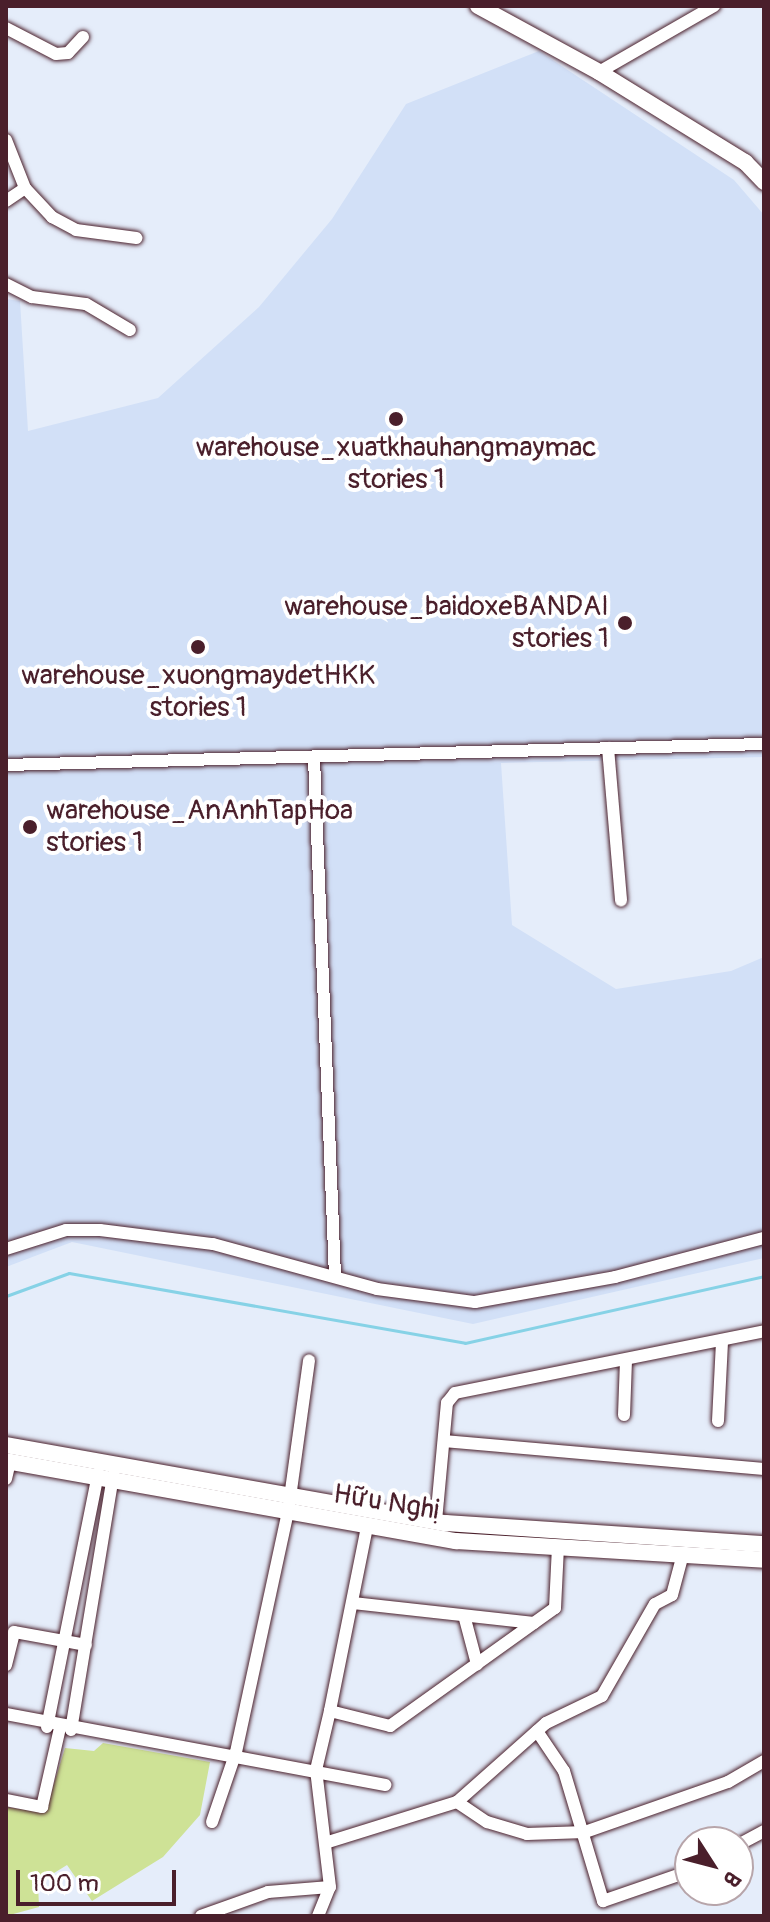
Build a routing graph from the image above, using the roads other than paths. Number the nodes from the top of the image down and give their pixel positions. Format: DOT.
graph roads {
  1 [pos="478,6"];
  2 [pos="714,6"];
  3 [pos="6,28"];
  4 [pos="83,37"];
  5 [pos="599,72"];
  6 [pos="6,140"];
  7 [pos="764,182"];
  8 [pos="25,188"];
  9 [pos="6,201"];
  10 [pos="136,238"];
  11 [pos="6,284"];
  12 [pos="130,330"];
  13 [pos="764,744"];
  14 [pos="608,748"];
  15 [pos="314,758"];
  16 [pos="6,765"];
  17 [pos="621,900"];
  18 [pos="764,1238"];
  19 [pos="6,1249"];
  20 [pos="335,1277"];
  21 [pos="764,1331"];
  22 [pos="722,1341"];
  23 [pos="309,1360"];
  24 [pos="626,1360"];
  25 [pos="624,1415"];
  26 [pos="718,1421"];
  27 [pos="444,1441"];
  28 [pos="7,1456"];
  29 [pos="109,1464"];
  30 [pos="764,1469"];
  31 [pos="92,1477"];
  32 [pos="6,1479"];
  33 [pos="115,1481"];
  34 [pos="289,1505"];
  35 [pos="398,1515"];
  36 [pos="436,1521"];
  37 [pos="367,1527"];
  38 [pos="397,1532"];
  39 [pos="764,1544"];
  40 [pos="558,1547"];
  41 [pos="77,1554"];
  42 [pos="683,1554"];
  43 [pos="102,1558"];
  44 [pos="764,1560"];
  45 [pos="353,1603"];
  46 [pos="465,1619"];
  47 [pos="534,1623"];
  48 [pos="60,1641"];
  49 [pos="86,1645"];
  50 [pos="477,1664"];
  51 [pos="6,1665"];
  52 [pos="330,1711"];
  53 [pos="6,1714"];
  54 [pos="59,1728"];
  55 [pos="537,1731"];
  56 [pos="236,1752"];
  57 [pos="764,1761"];
  58 [pos="316,1770"];
  59 [pos="385,1785"];
  60 [pos="6,1800"];
  61 [pos="457,1802"];
  62 [pos="212,1822"];
  63 [pos="585,1832"];
  64 [pos="325,1843"];
  65 [pos="674,1877"];
  66 [pos="330,1887"];
  67 [pos="201,1916"];
  68 [pos="318,1916"];
  1 -- 5 [label="main road"];
  2 -- 5 [label="street"];
  3 -- 4 [label="street"];
  5 -- 7 [label="main road"];
  6 -- 8 [label="street"];
  8 -- 9 [label="street"];
  8 -- 10 [label="street"];
  11 -- 12 [label="street"];
  13 -- 14 [label="street"];
  14 -- 15 [label="street"];
  14 -- 17 [label="street"];
  15 -- 16 [label="street"];
  15 -- 20 [label="street"];
  18 -- 20 [label="street"];
  19 -- 20 [label="street"];
  21 -- 22 [label="street"];
  22 -- 24 [label="street"];
  22 -- 26 [label="street"];
  23 -- 34 [label="street"];
  24 -- 25 [label="street"];
  24 -- 27 [label="street"];
  27 -- 30 [label="street"];
  27 -- 36 [label="street"];
  28 -- 29 [label="main road, Hữu Nghị"];
  28 -- 31 [label="main road, Hữu Nghị"];
  28 -- 32 [label="street"];
  29 -- 31 [label="street"];
  29 -- 33 [label="street"];
  29 -- 34 [label="main road, Hữu Nghị"];
  31 -- 33 [label="main road, Hữu Nghị"];
  31 -- 41 [label="street"];
  33 -- 34 [label="main road, Hữu Nghị"];
  33 -- 43 [label="street"];
  34 -- 35 [label="main road, Hữu Nghị"];
  34 -- 37 [label="main road, Hữu Nghị"];
  34 -- 56 [label="street"];
  35 -- 36 [label="main road, Hữu Nghị"];
  35 -- 38 [label="main road"];
  36 -- 39 [label="main road, Hữu Nghị"];
  37 -- 38 [label="main road, Hữu Nghị"];
  37 -- 45 [label="street"];
  38 -- 40 [label="main road, Hữu Nghị"];
  40 -- 42 [label="main road, Hữu Nghị"];
  40 -- 47 [label="street"];
  41 -- 43 [label="street"];
  41 -- 48 [label="street"];
  42 -- 44 [label="main road, Hữu Nghị"];
  42 -- 55 [label="street"];
  43 -- 49 [label="street"];
  45 -- 46 [label="street"];
  45 -- 52 [label="street"];
  46 -- 47 [label="street"];
  46 -- 50 [label="street"];
  47 -- 50 [label="street"];
  48 -- 49 [label="street"];
  48 -- 51 [label="street"];
  48 -- 54 [label="street"];
  49 -- 54 [label="street"];
  50 -- 52 [label="street"];
  52 -- 58 [label="street"];
  53 -- 54 [label="street"];
  54 -- 56 [label="street"];
  54 -- 60 [label="street"];
  55 -- 61 [label="street"];
  55 -- 63 [label="street"];
  56 -- 58 [label="street"];
  56 -- 62 [label="street"];
  57 -- 63 [label="street"];
  58 -- 59 [label="street"];
  58 -- 64 [label="street"];
  61 -- 63 [label="street"];
  61 -- 64 [label="street"];
  63 -- 65 [label="street"];
  64 -- 66 [label="street"];
  66 -- 67 [label="street"];
  66 -- 68 [label="street"];
}
